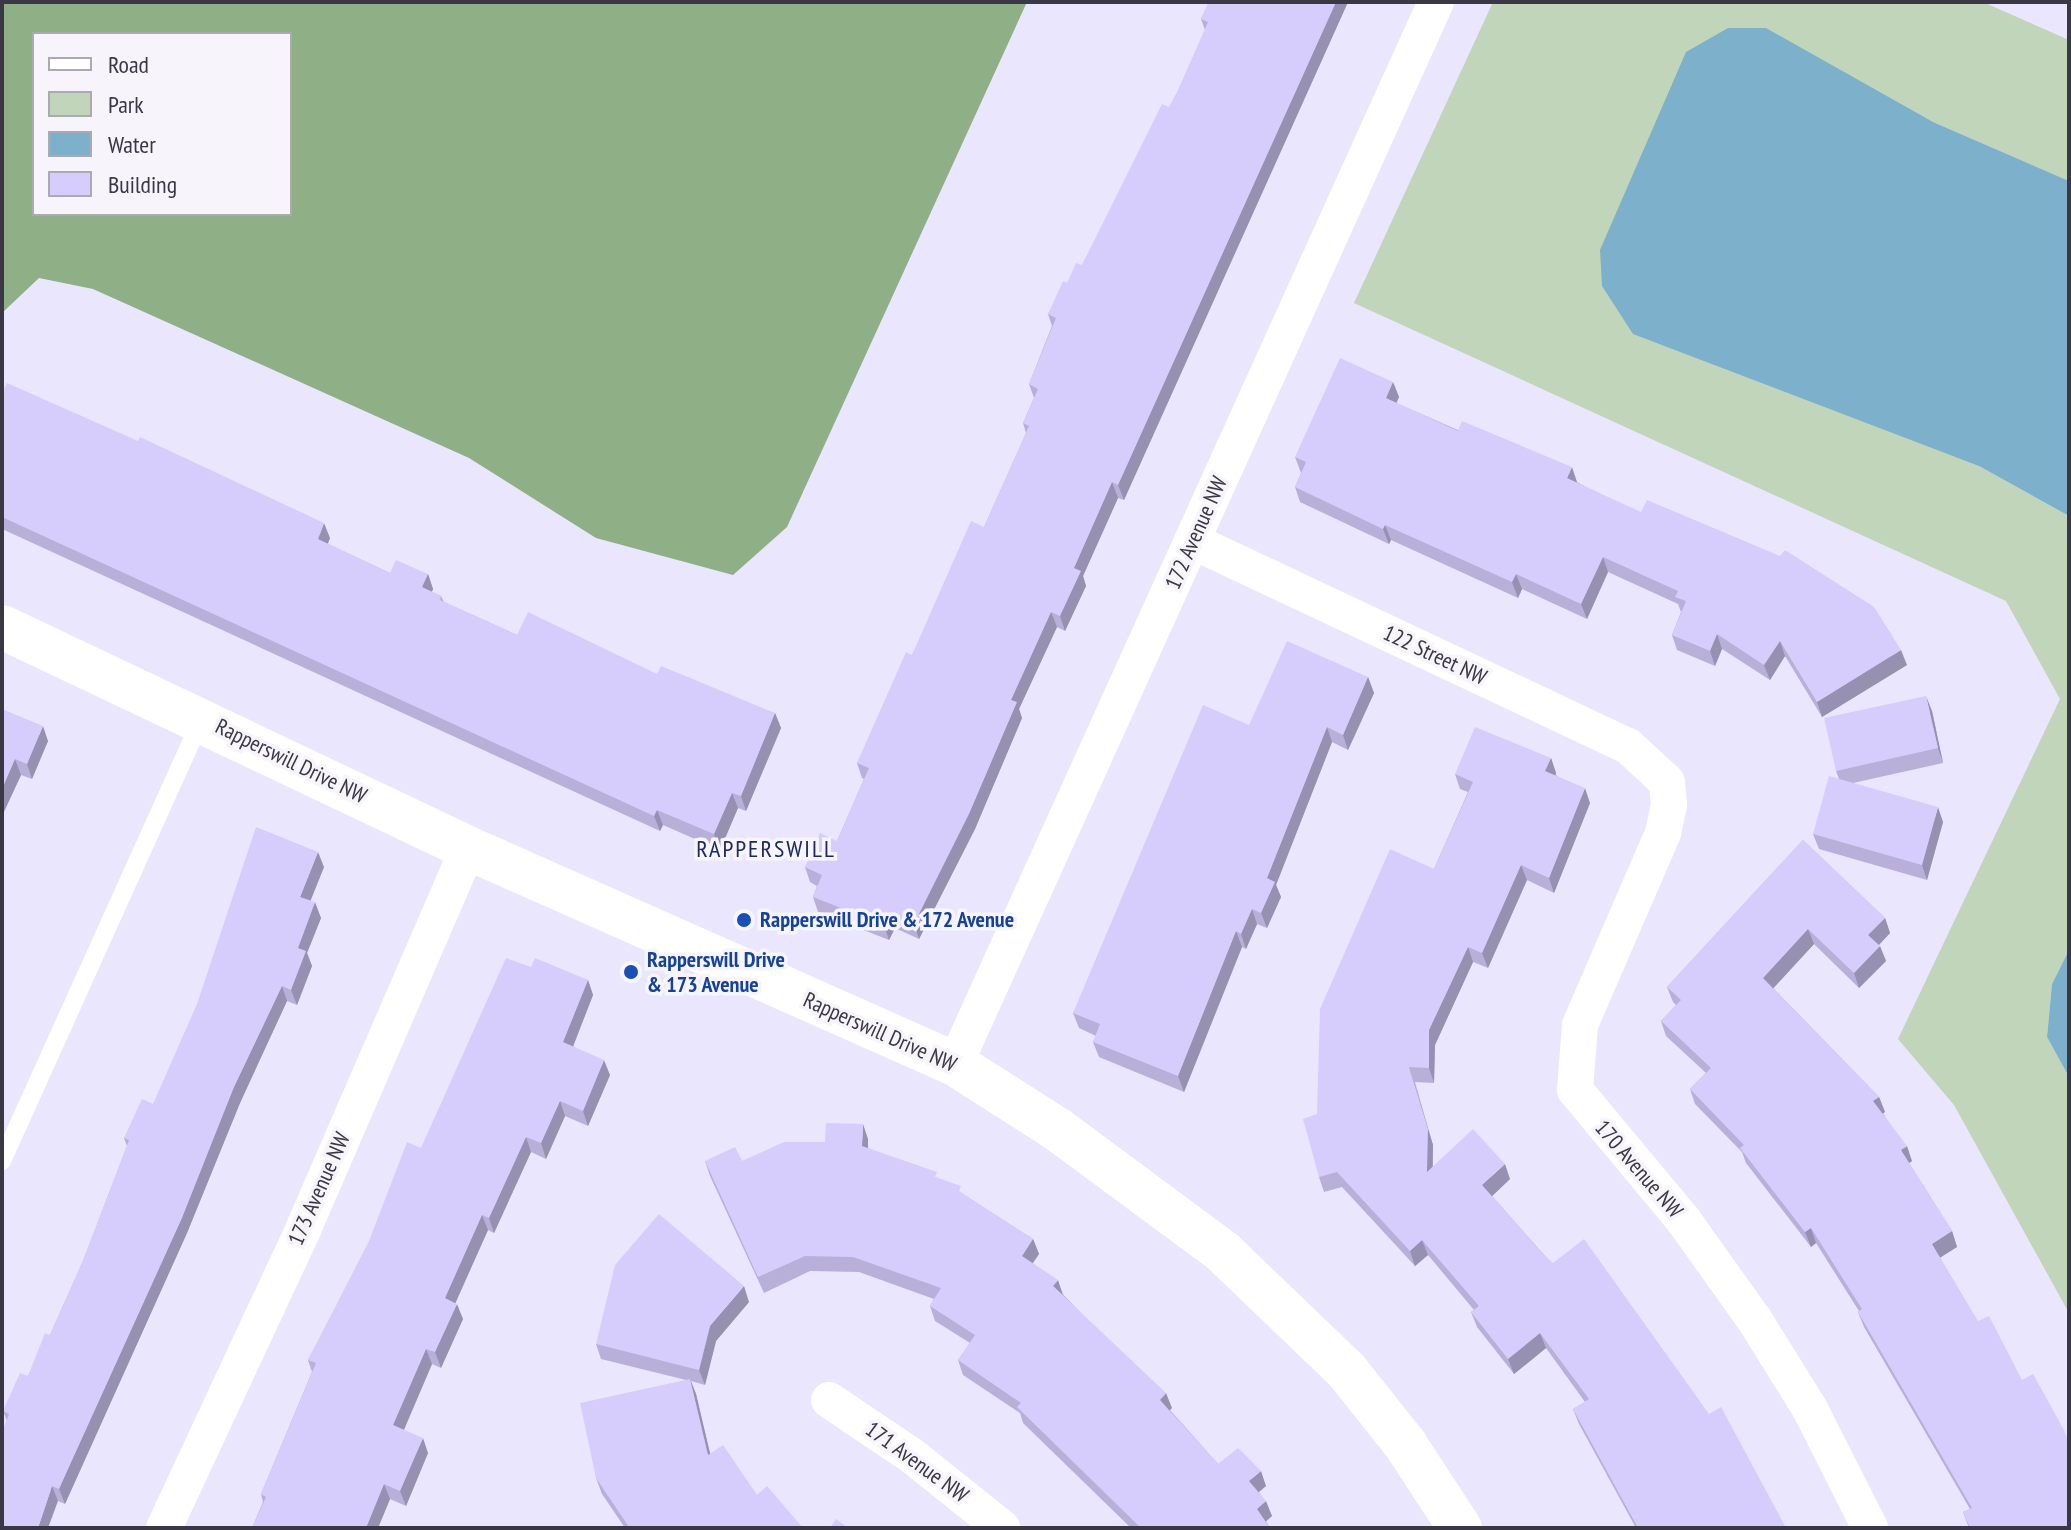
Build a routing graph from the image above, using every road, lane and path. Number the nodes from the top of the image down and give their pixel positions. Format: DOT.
graph roads {
  1 [pos="1436,2"];
  2 [pos="1192,541"];
  3 [pos="2,627"];
  4 [pos="203,718"];
  5 [pos="1667,782"];
  6 [pos="468,848"];
  7 [pos="955,1064"];
  8 [pos="2,1161"];
  9 [pos="829,1400"];
  10 [pos="164,1528"];
  11 [pos="1002,1528"];
  12 [pos="1460,1528"];
  13 [pos="1870,1528"];
  1 -- 2 [label="street, 172 Avenue NW"];
  2 -- 5 [label="street, 122 Street NW"];
  2 -- 7 [label="street, 172 Avenue NW"];
  3 -- 4 [label="street, Rapperswill Drive NW"];
  4 -- 6 [label="street, Rapperswill Drive NW"];
  4 -- 8 [label="lane"];
  5 -- 13 [label="street, 170 Avenue NW"];
  6 -- 7 [label="street, Rapperswill Drive NW"];
  6 -- 10 [label="street, 173 Avenue NW"];
  7 -- 12 [label="street, Rapperswill Drive NW"];
  9 -- 11 [label="street, 171 Avenue NW"];
}
